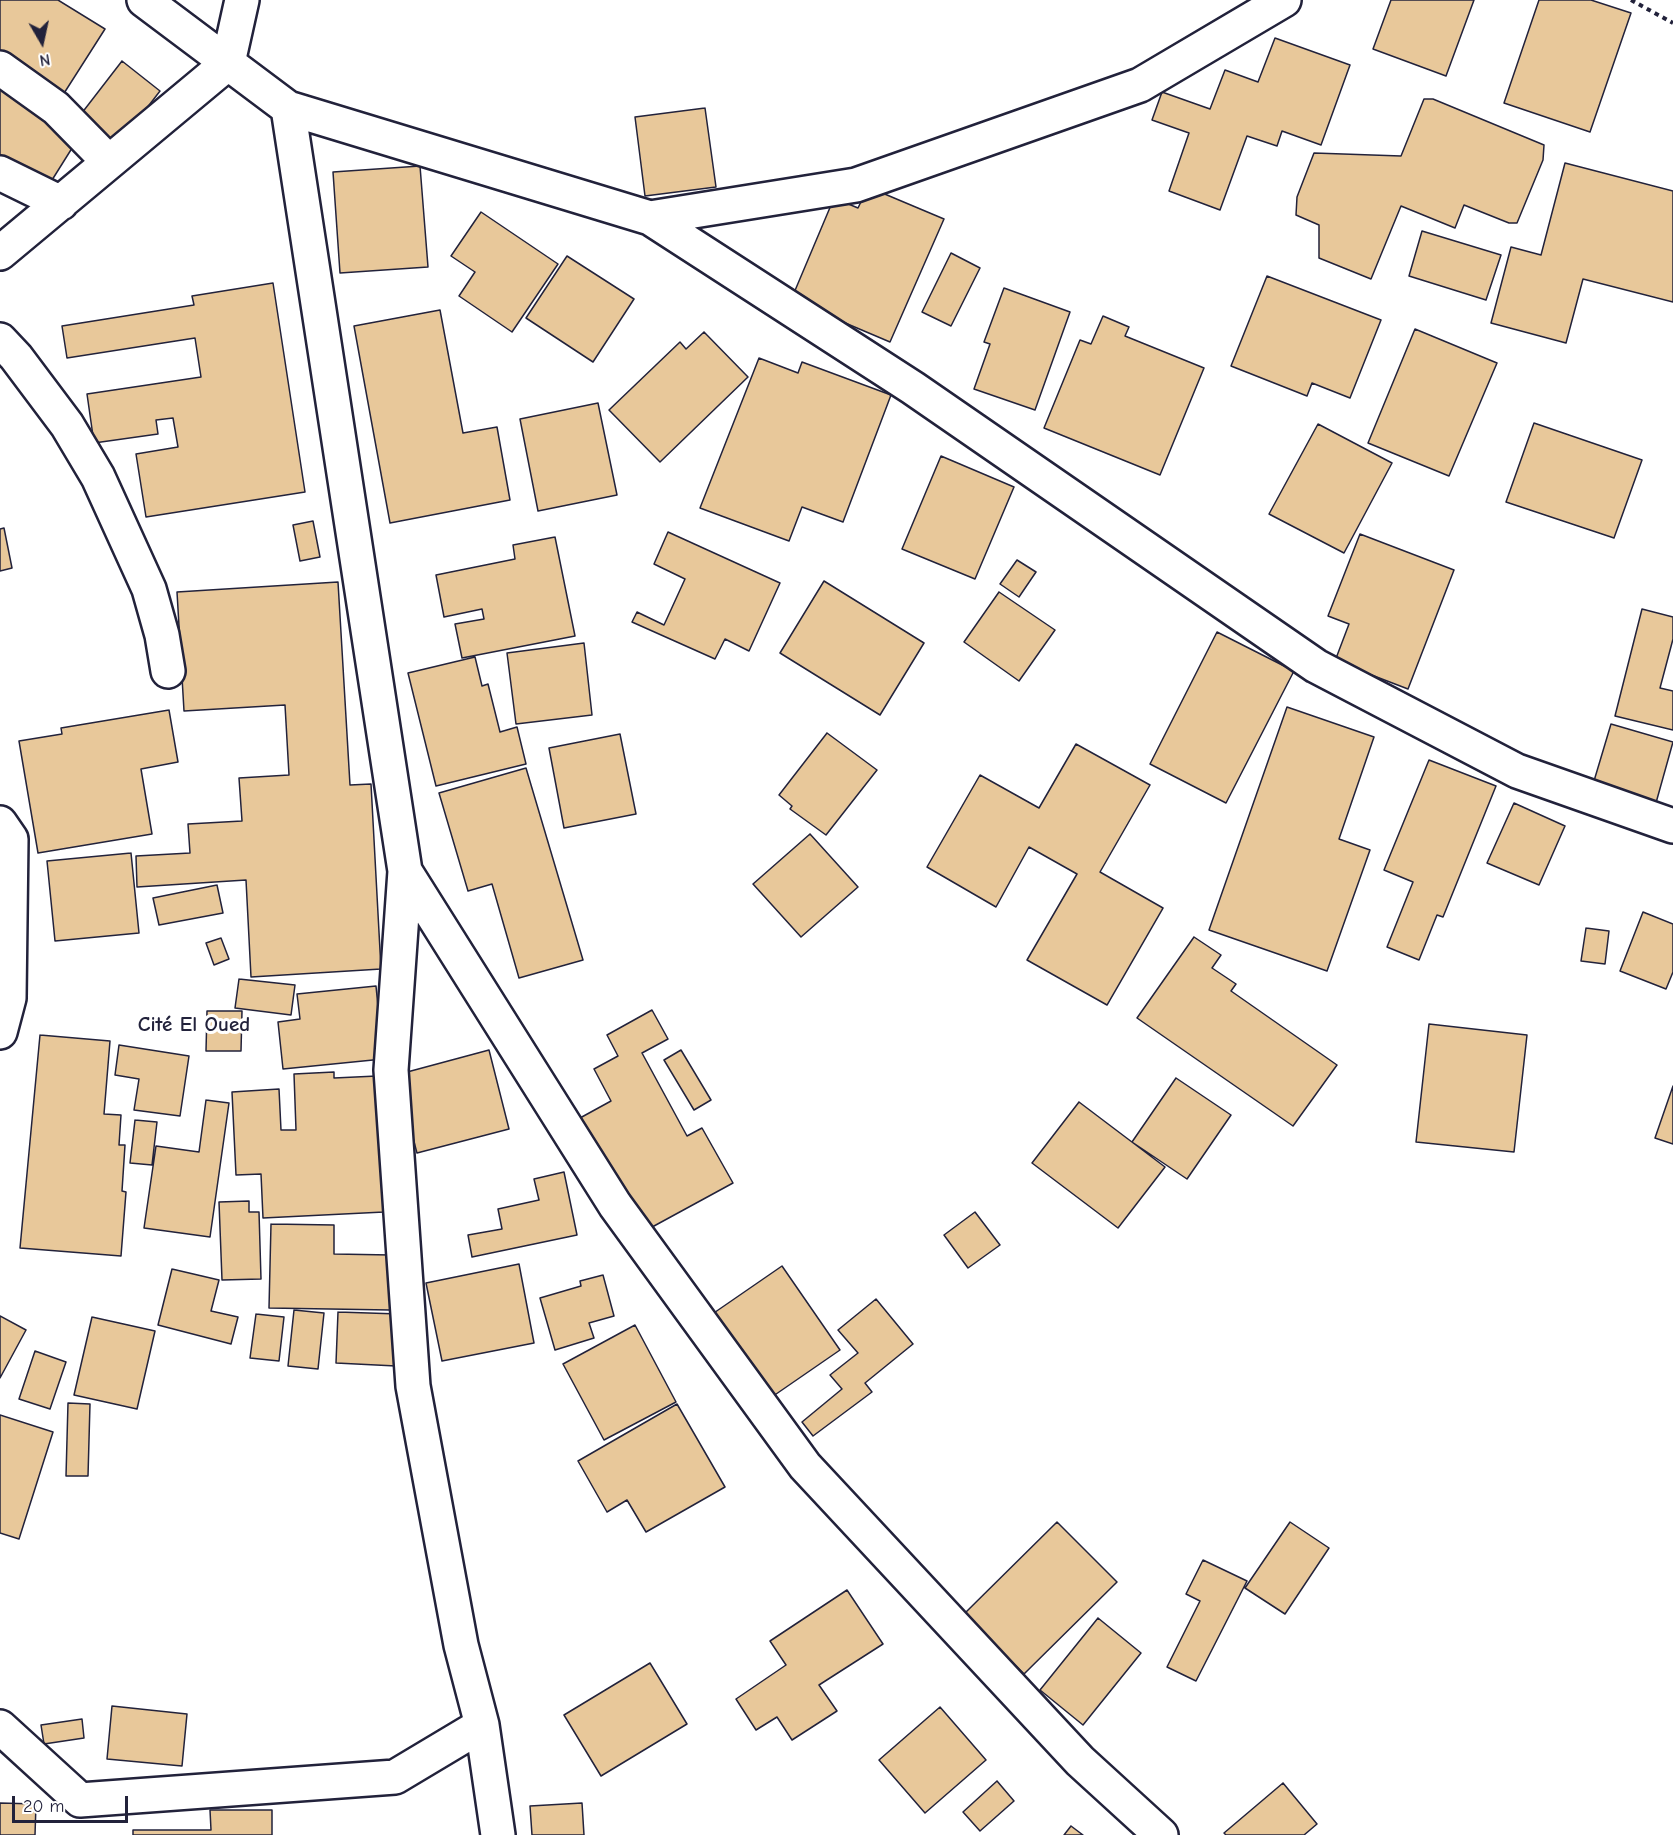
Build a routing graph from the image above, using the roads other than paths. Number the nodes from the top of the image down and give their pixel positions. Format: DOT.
graph roads {
  1 [pos="144,0"];
  2 [pos="242,0"];
  3 [pos="1284,0"];
  4 [pos="228,63"];
  5 [pos="0,68"];
  6 [pos="288,108"];
  7 [pos="108,161"];
  8 [pos="0,173"];
  9 [pos="60,203"];
  10 [pos="650,218"];
  11 [pos="0,253"];
  12 [pos="0,340"];
  13 [pos="168,671"];
  14 [pos="0,823"];
  15 [pos="1673,826"];
  16 [pos="405,872"];
  17 [pos="0,1032"];
  18 [pos="482,1725"];
  19 [pos="0,1727"];
  20 [pos="498,1835"];
  21 [pos="1161,1835"];
  1 -- 4 [label="street"];
  2 -- 4 [label="street"];
  3 -- 10 [label="street"];
  4 -- 6 [label="street"];
  4 -- 7 [label="street"];
  5 -- 7 [label="street"];
  6 -- 10 [label="street"];
  6 -- 16 [label="street"];
  7 -- 9 [label="street"];
  8 -- 9 [label="street"];
  9 -- 11 [label="street"];
  10 -- 15 [label="street"];
  12 -- 13 [label="street"];
  14 -- 17 [label="street"];
  16 -- 18 [label="street"];
  16 -- 21 [label="street"];
  18 -- 19 [label="street"];
  18 -- 20 [label="street"];
}
